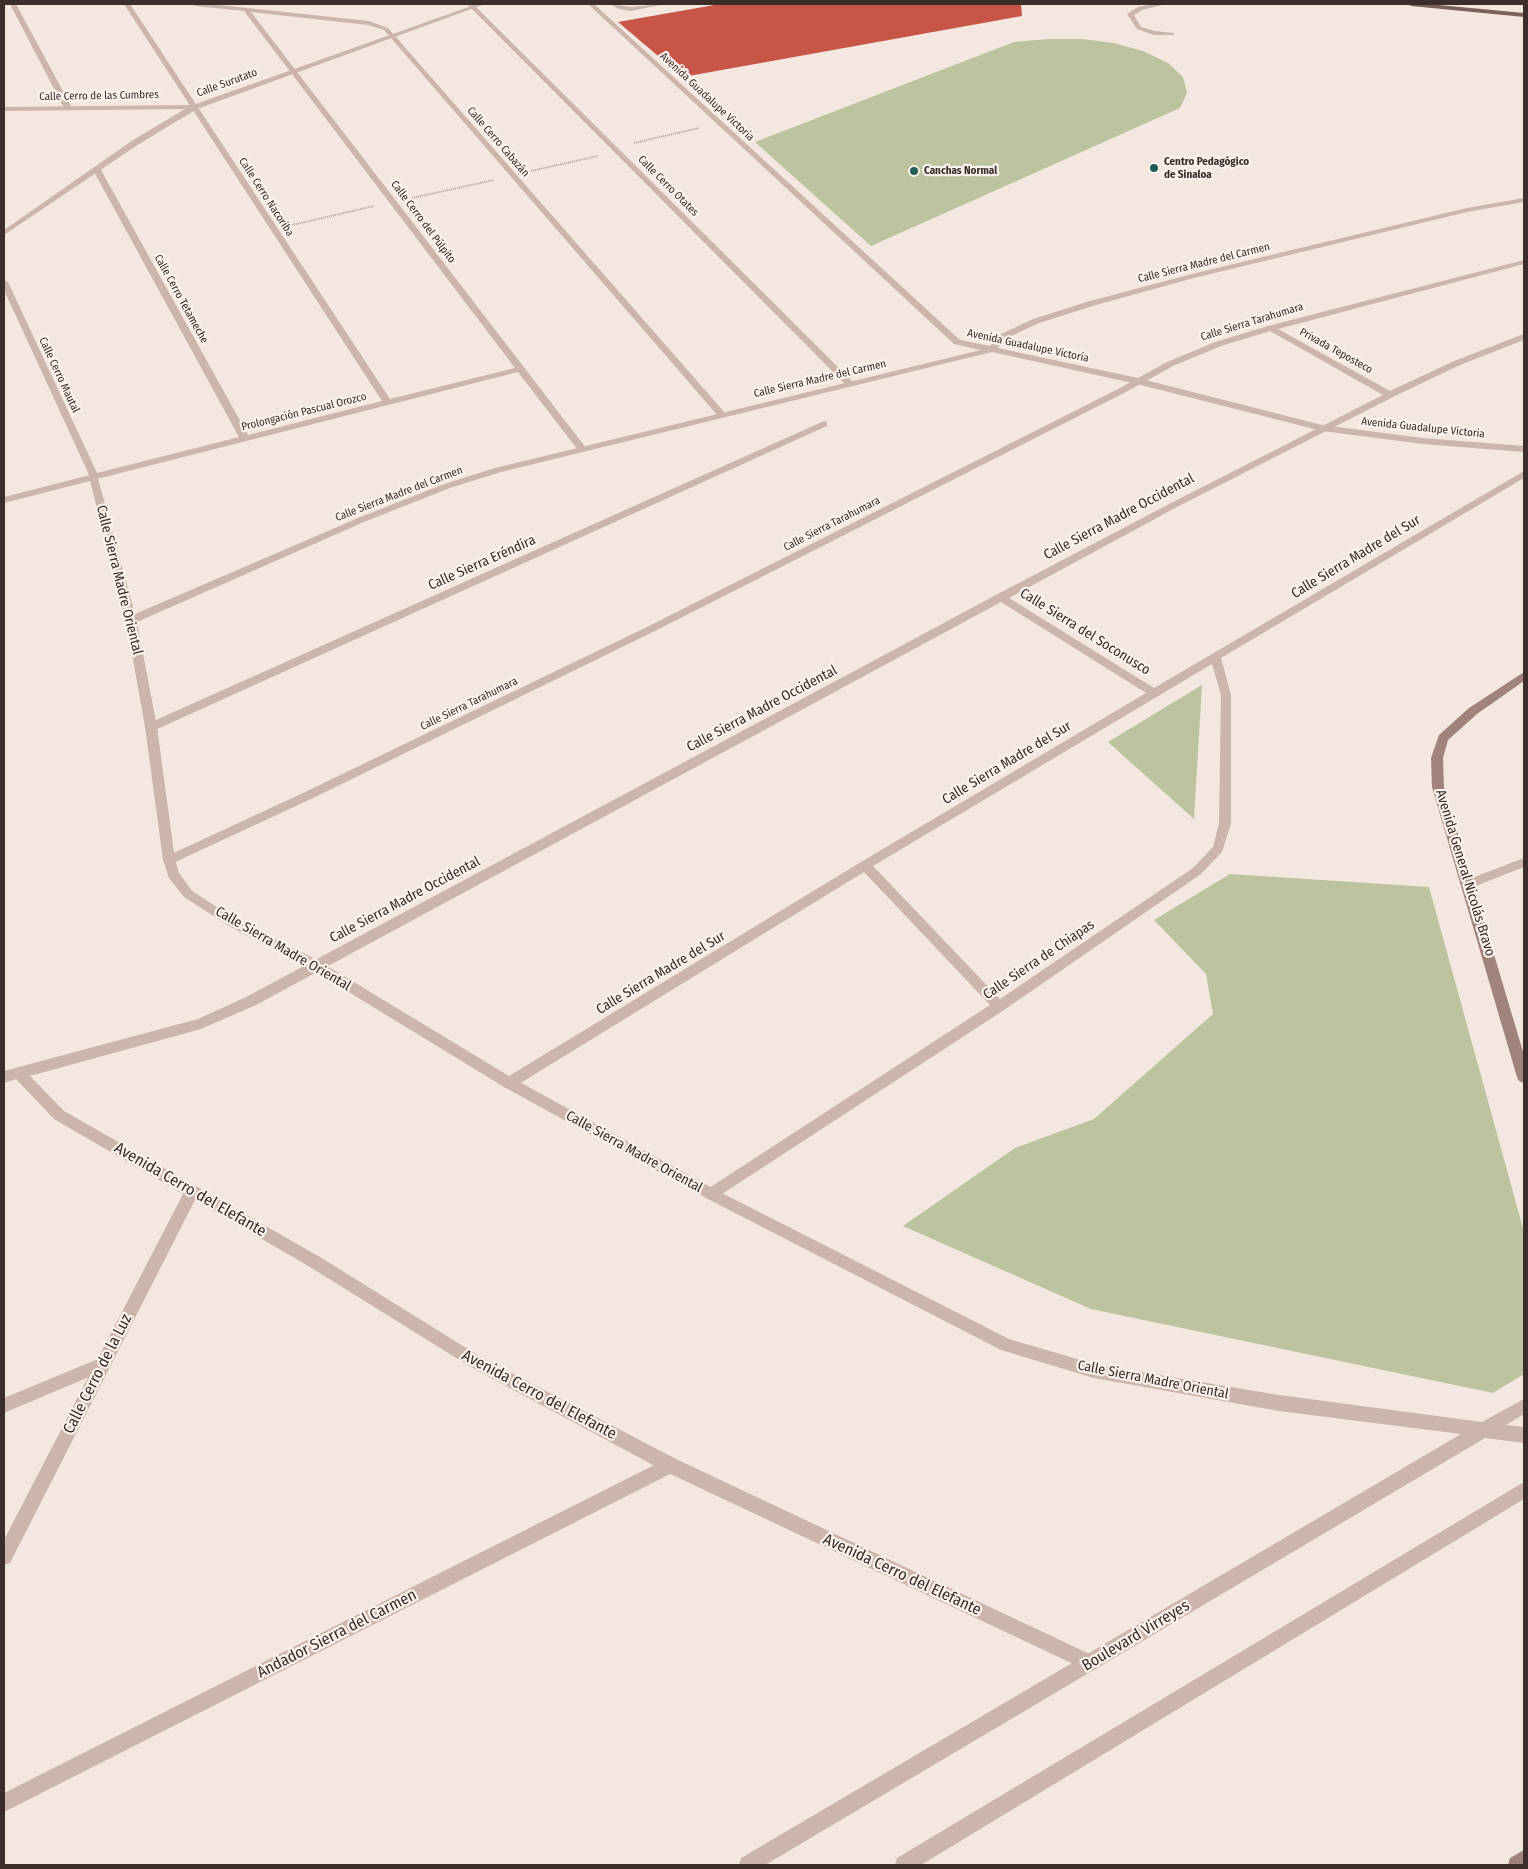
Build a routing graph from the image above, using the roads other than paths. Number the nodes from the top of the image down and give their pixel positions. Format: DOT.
graph roads {
  1 [pos="13,4"];
  2 [pos="126,4"];
  3 [pos="195,4"];
  4 [pos="482,4"];
  5 [pos="591,4"];
  6 [pos="613,4"];
  7 [pos="662,4"];
  8 [pos="1163,4"];
  9 [pos="1411,4"];
  10 [pos="472,5"];
  11 [pos="246,10"];
  12 [pos="1524,15"];
  13 [pos="1172,34"];
  14 [pos="392,36"];
  15 [pos="293,71"];
  16 [pos="194,106"];
  17 [pos="68,108"];
  18 [pos="4,109"];
  19 [pos="97,170"];
  20 [pos="1524,200"];
  21 [pos="4,233"];
  22 [pos="1524,262"];
  23 [pos="4,282"];
  24 [pos="1271,328"];
  25 [pos="1524,338"];
  26 [pos="991,350"];
  27 [pos="520,369"];
  28 [pos="1138,381"];
  29 [pos="850,384"];
  30 [pos="1390,394"];
  31 [pos="387,402"];
  32 [pos="721,414"];
  33 [pos="824,424"];
  34 [pos="1322,428"];
  35 [pos="245,439"];
  36 [pos="581,448"];
  37 [pos="1524,449"];
  38 [pos="1524,474"];
  39 [pos="94,477"];
  40 [pos="4,500"];
  41 [pos="1000,597"];
  42 [pos="130,620"];
  43 [pos="1216,658"];
  44 [pos="1524,676"];
  45 [pos="1154,693"];
  46 [pos="151,727"];
  47 [pos="169,860"];
  48 [pos="1524,862"];
  49 [pos="865,865"];
  50 [pos="1468,884"];
  51 [pos="315,965"];
  52 [pos="999,1006"];
  53 [pos="20,1074"];
  54 [pos="4,1077"];
  55 [pos="1524,1077"];
  56 [pos="509,1083"];
  57 [pos="192,1191"];
  58 [pos="711,1194"];
  59 [pos="103,1364"];
  60 [pos="4,1406"];
  61 [pos="1524,1406"];
  62 [pos="1486,1429"];
  63 [pos="1524,1435"];
  64 [pos="670,1465"];
  65 [pos="1524,1490"];
  66 [pos="4,1557"];
  67 [pos="1090,1663"];
  68 [pos="4,1803"];
  69 [pos="1524,1859"];
  70 [pos="748,1865"];
  71 [pos="904,1865"];
  72 [pos="1517,1865"];
  1 -- 17 [label="street"];
  2 -- 16 [label="street, Calle Cerro Nacoriba"];
  3 -- 11 [label="street, Calle Cerro Cabazán"];
  4 -- 10 [label="street, Calle Surutato"];
  5 -- 26 [label="street, Avenida Guadalupe Victoria"];
  6 -- 7 [label="street"];
  8 -- 13 [label="street"];
  9 -- 12 [label="main road"];
  10 -- 14 [label="street, Calle Surutato"];
  10 -- 29 [label="street, Calle Cerro Otates"];
  11 -- 14 [label="street, Calle Cerro Cabazán"];
  11 -- 15 [label="street, Calle Cerro del Púlpito"];
  14 -- 15 [label="street, Calle Surutato"];
  14 -- 32 [label="street, Calle Cerro Cabazán"];
  15 -- 16 [label="street, Calle Surutato"];
  15 -- 27 [label="street, Calle Cerro del Púlpito"];
  16 -- 17 [label="street, Calle Cerro de las Cumbres"];
  16 -- 19 [label="street, Calle Surutato"];
  16 -- 31 [label="street, Calle Cerro Nacoriba"];
  17 -- 18 [label="street, Calle Cerro de las Cumbres"];
  19 -- 21 [label="street, Calle Surutato"];
  19 -- 35 [label="street, Calle Cerro Tetameche"];
  20 -- 26 [label="street, Calle Sierra Madre del Carmen"];
  22 -- 24 [label="street, Calle Sierra Tarahumara"];
  23 -- 39 [label="street, Calle Cerro Mautal"];
  24 -- 28 [label="street, Calle Sierra Tarahumara"];
  24 -- 30 [label="street, Privada Teposteco"];
  25 -- 30 [label="street, Calle Sierra Madre Occidental"];
  26 -- 28 [label="street, Avenida Guadalupe Victoria"];
  26 -- 29 [label="street, Calle Sierra Madre del Carmen"];
  27 -- 31 [label="street, Prolongación Pascual Orozco"];
  27 -- 36 [label="street, Calle Cerro del Púlpito"];
  28 -- 34 [label="street, Avenida Guadalupe Victoria"];
  28 -- 47 [label="street, Calle Sierra Tarahumara"];
  29 -- 32 [label="street, Calle Sierra Madre del Carmen"];
  30 -- 34 [label="street, Calle Sierra Madre Occidental"];
  31 -- 35 [label="street, Prolongación Pascual Orozco"];
  32 -- 36 [label="street, Calle Sierra Madre del Carmen"];
  33 -- 46 [label="street, Calle Sierra Eréndira"];
  34 -- 37 [label="street, Avenida Guadalupe Victoria"];
  34 -- 41 [label="street, Calle Sierra Madre Occidental"];
  35 -- 39 [label="street, Prolongación Pascual Orozco"];
  36 -- 42 [label="street, Calle Sierra Madre del Carmen"];
  38 -- 43 [label="street, Calle Sierra Madre del Sur"];
  39 -- 40 [label="street, Prolongación Pascual Orozco"];
  39 -- 42 [label="street, Calle Sierra Madre Oriental"];
  41 -- 45 [label="street, Calle Sierra del Soconusco"];
  41 -- 51 [label="street, Calle Sierra Madre Occidental"];
  42 -- 46 [label="street, Calle Sierra Madre Oriental"];
  43 -- 45 [label="street, Calle Sierra Madre del Sur"];
  43 -- 52 [label="street, Calle Sierra de Chiapas"];
  44 -- 50 [label="main road, Avenida General Nicolás Bravo"];
  45 -- 49 [label="street, Calle Sierra Madre del Sur"];
  46 -- 47 [label="street, Calle Sierra Madre Oriental"];
  47 -- 51 [label="street, Calle Sierra Madre Oriental"];
  48 -- 50 [label="street"];
  49 -- 52 [label="street"];
  49 -- 56 [label="street, Calle Sierra Madre del Sur"];
  50 -- 55 [label="main road, Avenida General Nicolás Bravo"];
  51 -- 53 [label="street, Calle Sierra Madre Occidental"];
  51 -- 56 [label="street, Calle Sierra Madre Oriental"];
  52 -- 58 [label="street, Calle Sierra de Chiapas"];
  53 -- 54 [label="street, Calle Sierra Madre Occidental"];
  53 -- 57 [label="street, Avenida Cerro del Elefante"];
  56 -- 58 [label="street, Calle Sierra Madre Oriental"];
  57 -- 59 [label="street, Calle Cerro de la Luz"];
  57 -- 64 [label="street, Avenida Cerro del Elefante"];
  58 -- 62 [label="street, Calle Sierra Madre Oriental"];
  59 -- 60 [label="street"];
  59 -- 66 [label="street, Calle Cerro de la Luz"];
  61 -- 62 [label="street, Boulevard Virreyes"];
  62 -- 63 [label="street, Calle Sierra Madre Oriental"];
  62 -- 67 [label="street, Boulevard Virreyes"];
  64 -- 67 [label="street, Avenida Cerro del Elefante"];
  64 -- 68 [label="street, Andador Sierra del Carmen"];
  65 -- 71 [label="street"];
  67 -- 70 [label="street, Boulevard Virreyes"];
  69 -- 72 [label="main road"];
}
